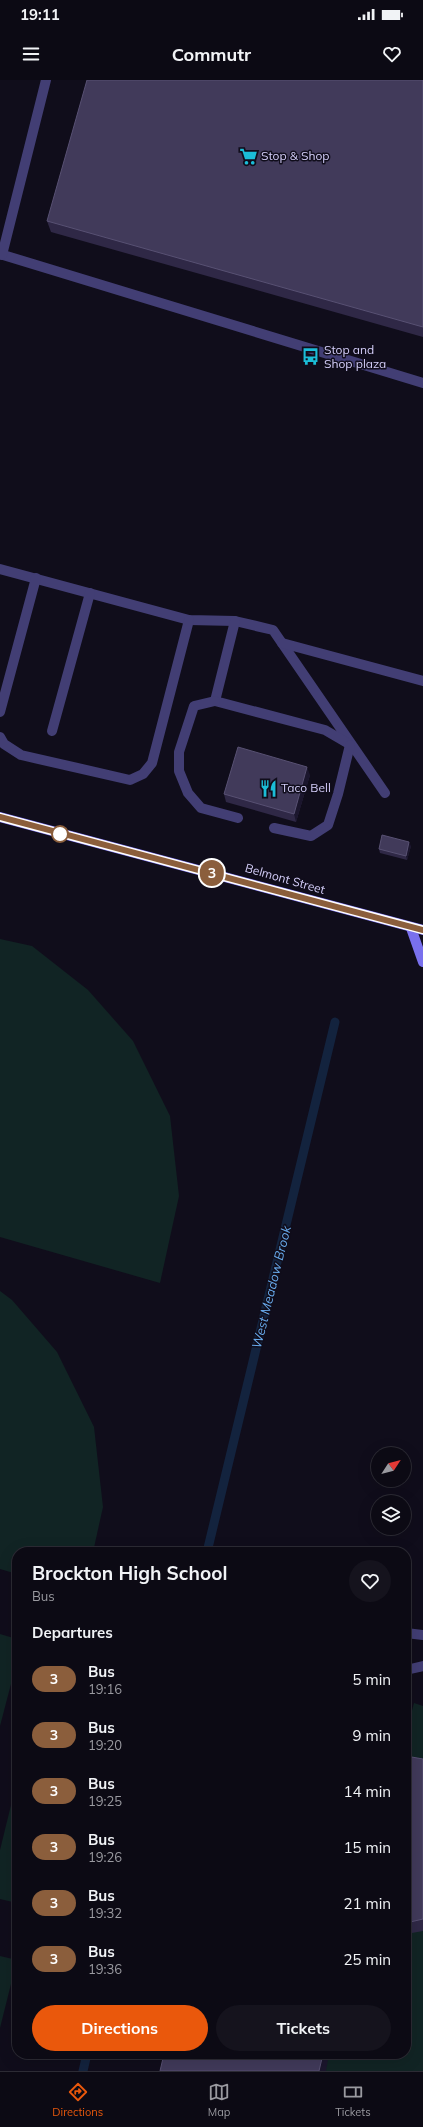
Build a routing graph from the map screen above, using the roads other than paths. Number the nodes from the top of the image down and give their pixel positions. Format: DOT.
graph roads {
  1 [pos="46,80"];
  2 [pos="1,254"];
  3 [pos="423,383"];
  4 [pos="0,569"];
  5 [pos="36,578"];
  6 [pos="90,593"];
  7 [pos="189,620"];
  8 [pos="235,621"];
  9 [pos="282,643"];
  10 [pos="423,681"];
  11 [pos="215,702"];
  12 [pos="0,712"];
  13 [pos="52,731"];
  14 [pos="0,737"];
  15 [pos="350,745"];
  16 [pos="385,793"];
  17 [pos="0,817"];
  18 [pos="238,818"];
  19 [pos="274,828"];
  20 [pos="411,928"];
  21 [pos="423,930"];
  22 [pos="423,962"];
  23 [pos="411,1634"];
  24 [pos="423,1635"];
  25 [pos="423,1666"];
  26 [pos="411,1669"];
  1 -- 2 [label="lane"];
  2 -- 3 [label="lane"];
  4 -- 5 [label="lane"];
  5 -- 6 [label="lane"];
  5 -- 12 [label="lane"];
  6 -- 7 [label="lane"];
  6 -- 13 [label="lane"];
  7 -- 8 [label="lane"];
  7 -- 14 [label="lane"];
  8 -- 9 [label="lane"];
  8 -- 11 [label="lane"];
  9 -- 10 [label="lane"];
  9 -- 15 [label="lane"];
  11 -- 15 [label="lane"];
  11 -- 18 [label="lane"];
  15 -- 16 [label="lane"];
  15 -- 19 [label="lane"];
  17 -- 20 [label="main road, Belmont Street"];
  20 -- 21 [label="main road, Belmont Street"];
  20 -- 22 [label="main road"];
  23 -- 24 [label="lane"];
  25 -- 26 [label="lane"];
}
